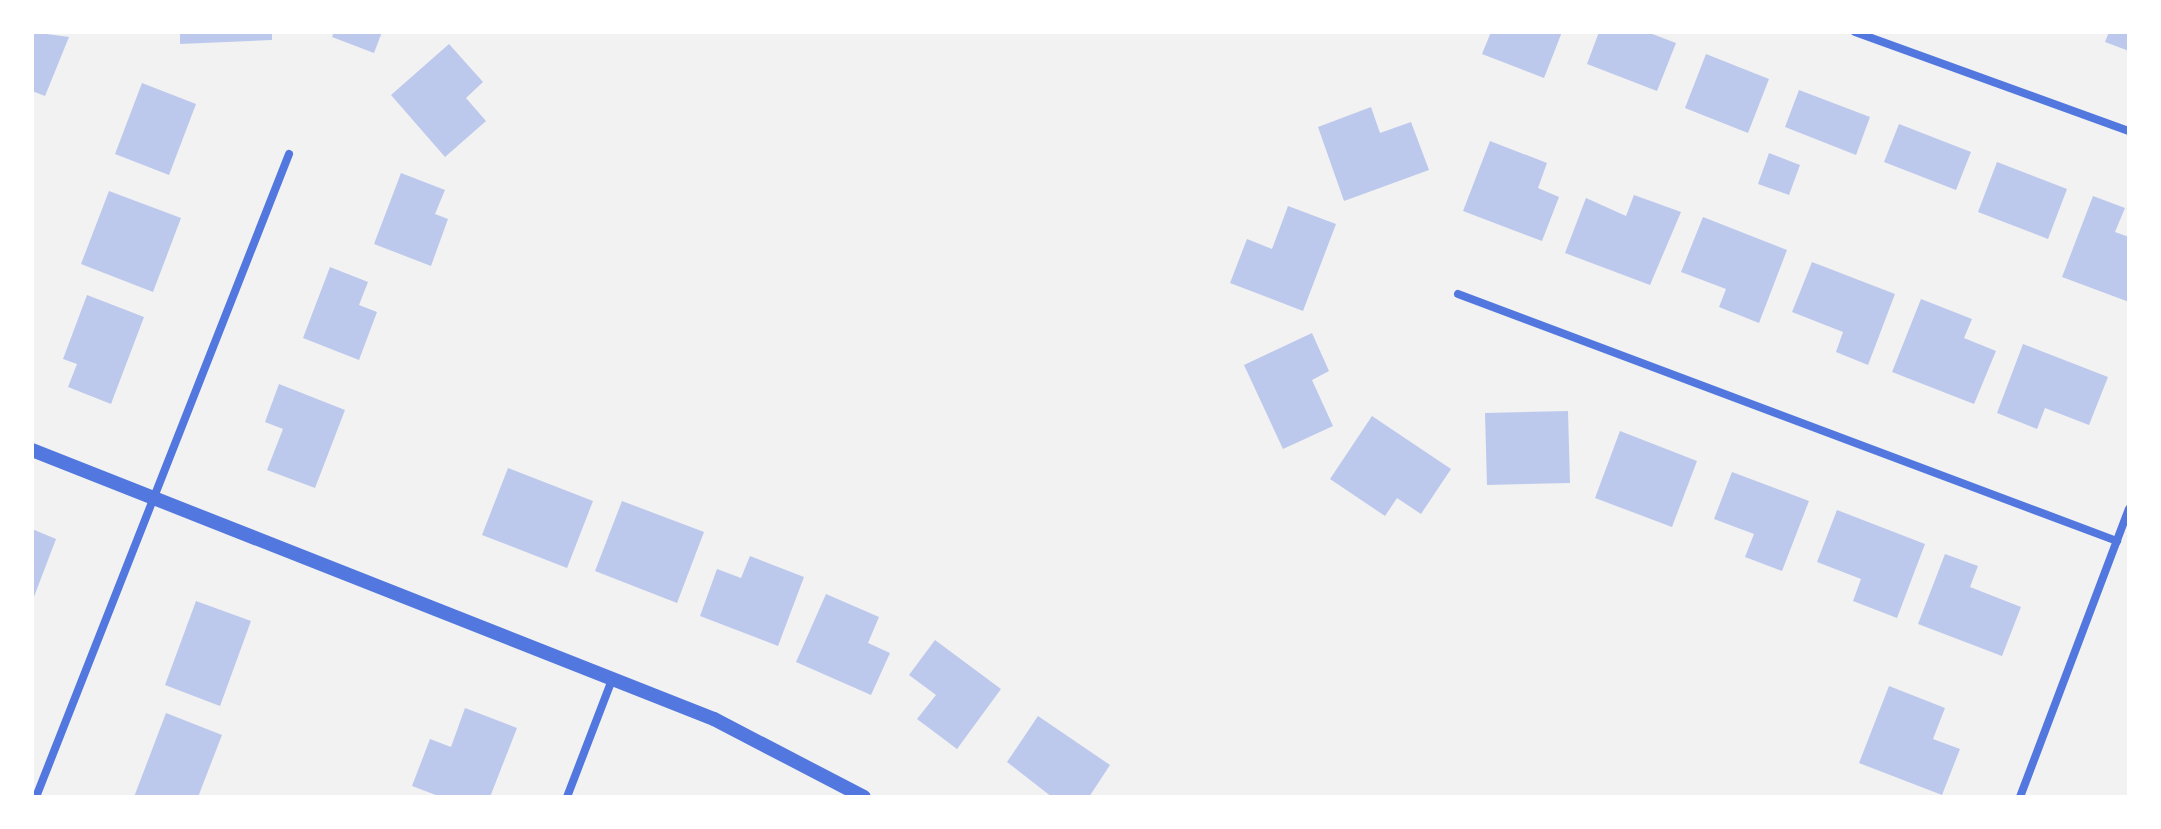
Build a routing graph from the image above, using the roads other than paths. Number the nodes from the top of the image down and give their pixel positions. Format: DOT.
graph roads {
  1 [pos="1855,32"];
  2 [pos="2129,131"];
  3 [pos="289,154"];
  4 [pos="1458,294"];
  5 [pos="32,450"];
  6 [pos="154,498"];
  7 [pos="2129,509"];
  8 [pos="2117,541"];
  9 [pos="612,680"];
  10 [pos="36,797"];
  11 [pos="567,797"];
  12 [pos="864,797"];
  13 [pos="2020,797"];
  1 -- 2 [label="street"];
  3 -- 6 [label="street"];
  4 -- 8 [label="street"];
  5 -- 6 [label="street"];
  6 -- 9 [label="street"];
  6 -- 10 [label="street"];
  7 -- 8 [label="street"];
  8 -- 13 [label="street"];
  9 -- 11 [label="street"];
  9 -- 12 [label="street"];
}
